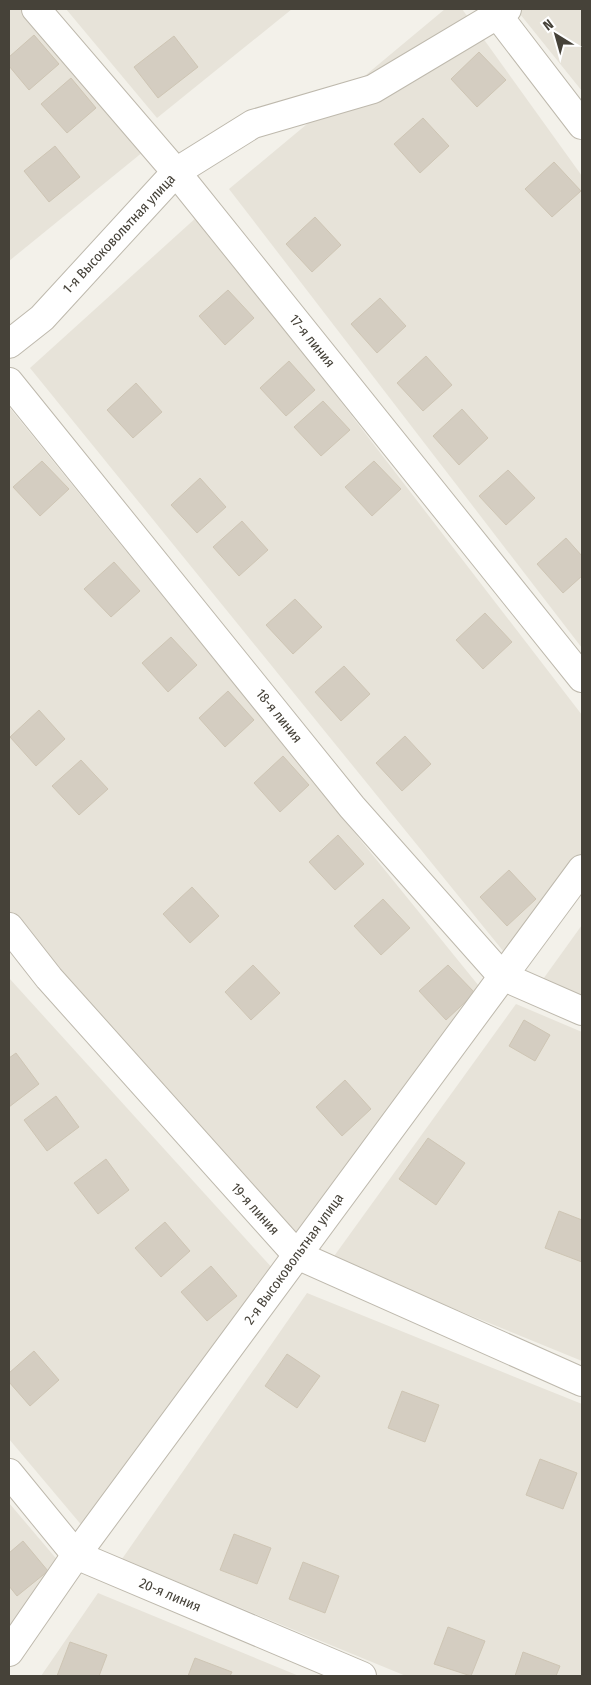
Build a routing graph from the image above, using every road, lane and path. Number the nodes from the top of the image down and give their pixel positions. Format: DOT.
graph roads {
  1 [pos="36,9"];
  2 [pos="499,11"];
  3 [pos="582,125"];
  4 [pos="176,172"];
  5 [pos="9,344"];
  6 [pos="9,382"];
  7 [pos="582,678"];
  8 [pos="582,869"];
  9 [pos="9,927"];
  10 [pos="502,976"];
  11 [pos="582,1011"];
  12 [pos="297,1255"];
  13 [pos="582,1382"];
  14 [pos="9,1473"];
  15 [pos="76,1555"];
  16 [pos="9,1652"];
  17 [pos="362,1676"];
  1 -- 4 [label="street, 17-я линия"];
  2 -- 3 [label="street"];
  2 -- 4 [label="street, 1-я Высоковольтная улица"];
  4 -- 5 [label="street, 1-я Высоковольтная улица"];
  4 -- 7 [label="street, 17-я линия"];
  6 -- 10 [label="street, 18-я линия"];
  8 -- 10 [label="street, 2-я Высоковольтная улица"];
  9 -- 12 [label="street, 19-я линия"];
  10 -- 11 [label="street, 18-я линия"];
  10 -- 12 [label="street, 2-я Высоковольтная улица"];
  12 -- 13 [label="street, 19-я линия"];
  12 -- 15 [label="street, 2-я Высоковольтная улица"];
  14 -- 15 [label="street, 20-я линия"];
  15 -- 16 [label="street, 2-я Высоковольтная улица"];
  15 -- 17 [label="street, 20-я линия"];
}
